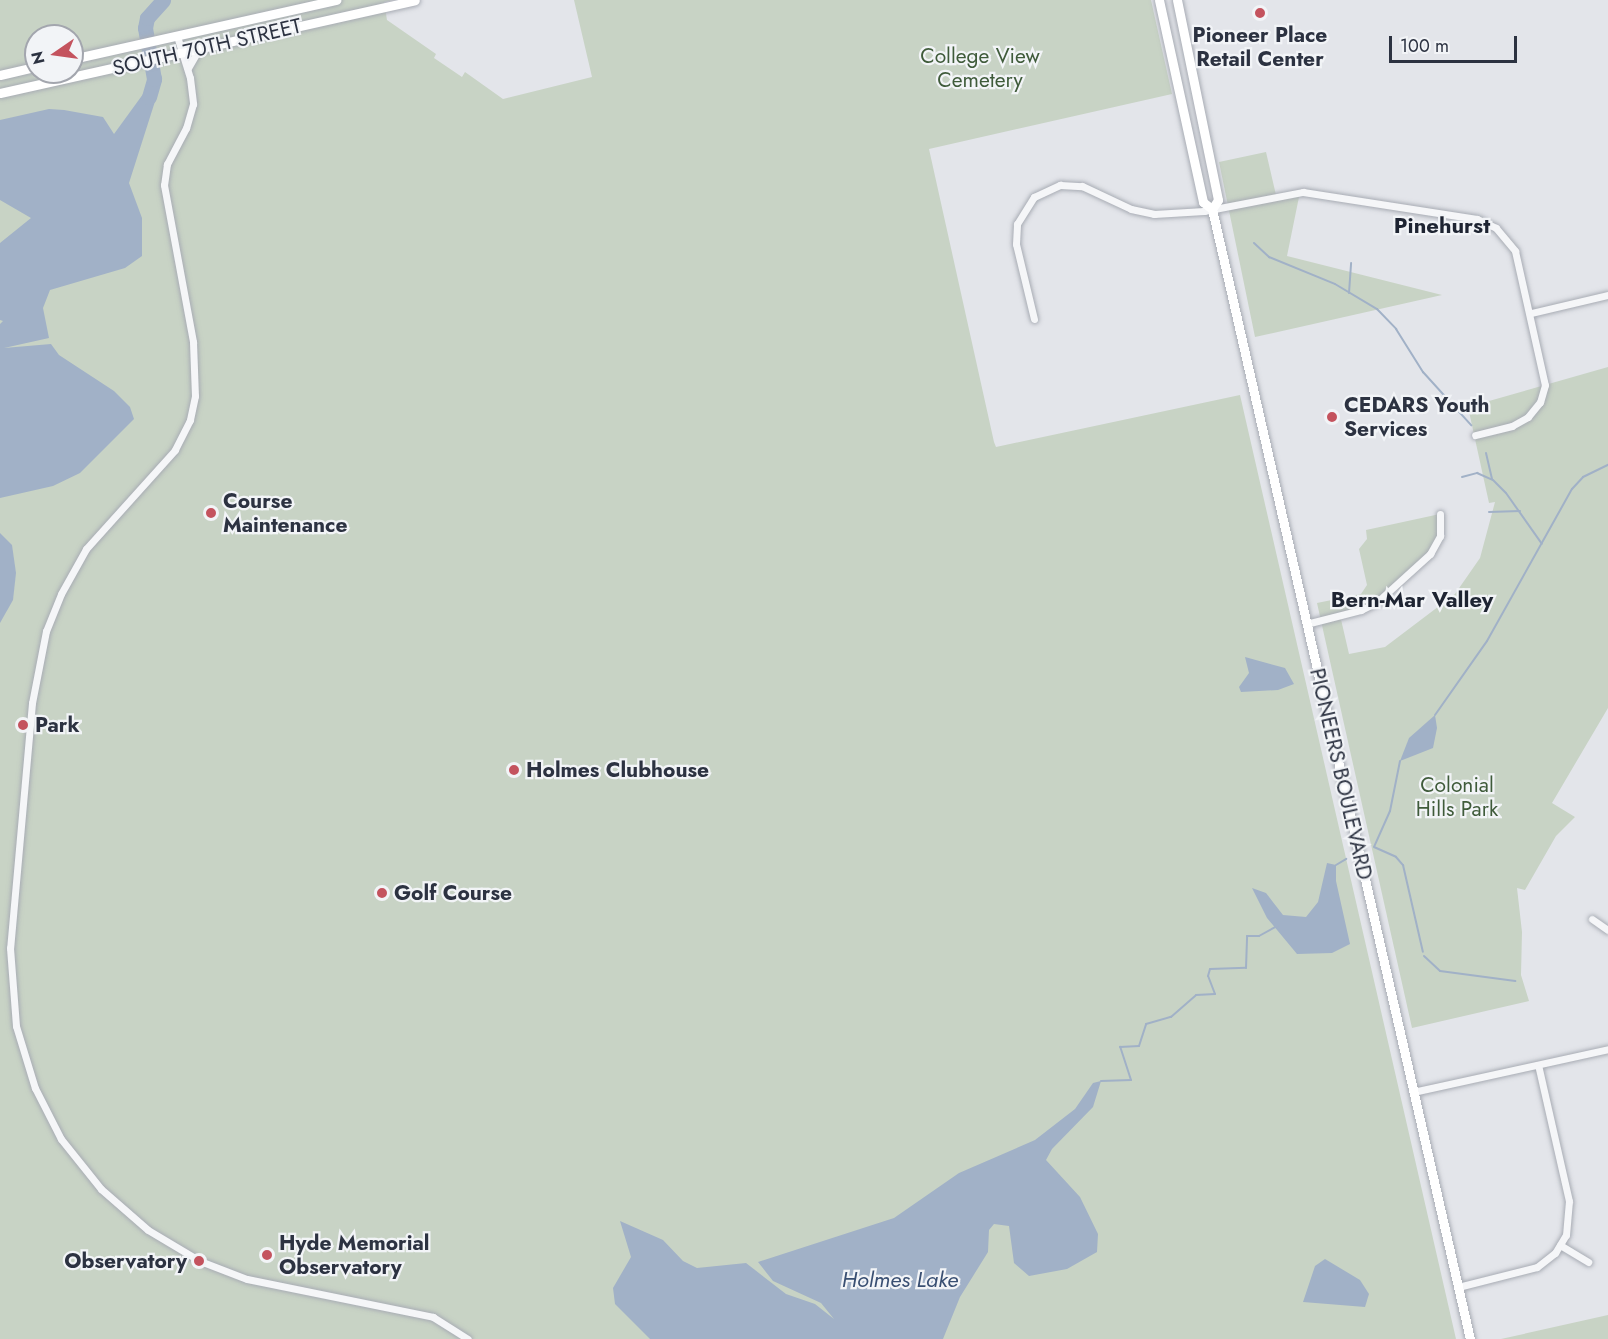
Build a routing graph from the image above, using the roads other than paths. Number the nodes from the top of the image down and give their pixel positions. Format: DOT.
graph roads {
  1 [pos="337,0"];
  2 [pos="415,0"];
  3 [pos="1159,0"];
  4 [pos="1177,0"];
  5 [pos="177,36"];
  6 [pos="199,49"];
  7 [pos="181,53"];
  8 [pos="84,56"];
  9 [pos="188,68"];
  10 [pos="24,70"];
  11 [pos="0,75"];
  12 [pos="0,93"];
  13 [pos="1212,209"];
  14 [pos="1608,295"];
  15 [pos="1531,313"];
  16 [pos="1034,319"];
  17 [pos="1475,435"];
  18 [pos="1440,514"];
  19 [pos="1306,624"];
  20 [pos="1592,919"];
  21 [pos="1608,930"];
  22 [pos="1608,1049"];
  23 [pos="1538,1065"];
  24 [pos="1413,1092"];
  25 [pos="1560,1245"];
  26 [pos="1588,1262"];
  27 [pos="1458,1287"];
  28 [pos="468,1339"];
  29 [pos="1470,1339"];
  1 -- 5 [label="main road, SOUTH 70TH STREET"];
  2 -- 6 [label="main road, SOUTH 70TH STREET"];
  3 -- 13 [label="main road, PIONEERS BOULEVARD"];
  4 -- 13 [label="main road, PIONEERS BOULEVARD"];
  5 -- 7 [label="street"];
  5 -- 8 [label="main road, SOUTH 70TH STREET"];
  6 -- 7 [label="main road, SOUTH 70TH STREET"];
  6 -- 9 [label="street"];
  7 -- 9 [label="street"];
  7 -- 12 [label="main road, SOUTH 70TH STREET"];
  9 -- 28 [label="street"];
  10 -- 11 [label="main road"];
  13 -- 15 [label="street"];
  13 -- 16 [label="street"];
  13 -- 19 [label="main road, PIONEERS BOULEVARD"];
  14 -- 15 [label="street"];
  15 -- 17 [label="street"];
  18 -- 19 [label="street"];
  19 -- 24 [label="main road, PIONEERS BOULEVARD"];
  20 -- 21 [label="street"];
  22 -- 23 [label="street"];
  23 -- 24 [label="street"];
  23 -- 25 [label="street"];
  24 -- 27 [label="main road, PIONEERS BOULEVARD"];
  25 -- 26 [label="street"];
  25 -- 27 [label="street"];
  27 -- 29 [label="main road, PIONEERS BOULEVARD"];
}
